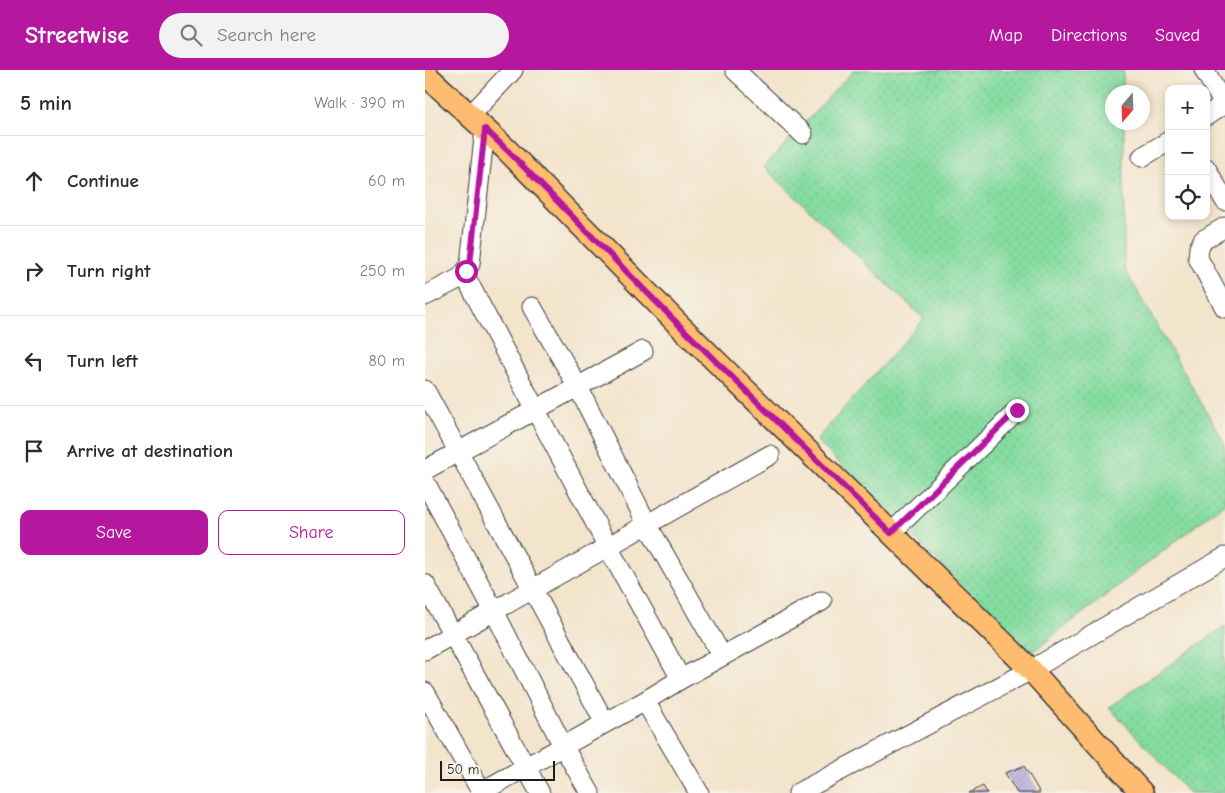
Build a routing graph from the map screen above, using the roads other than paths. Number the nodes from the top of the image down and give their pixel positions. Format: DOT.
graph roads {
  1 [pos="513,70"];
  2 [pos="735,70"];
  3 [pos="1204,70"];
  4 [pos="425,74"];
  5 [pos="1224,105"];
  6 [pos="1210,114"];
  7 [pos="477,122"];
  8 [pos="803,134"];
  9 [pos="1165,143"];
  10 [pos="1142,157"];
  11 [pos="1210,175"];
  12 [pos="1225,201"];
  13 [pos="1225,227"];
  14 [pos="464,274"];
  15 [pos="425,296"];
  16 [pos="532,307"];
  17 [pos="1225,308"];
  18 [pos="643,351"];
  19 [pos="578,387"];
  20 [pos="425,390"];
  21 [pos="535,410"];
  22 [pos="1017,410"];
  23 [pos="459,452"];
  24 [pos="770,455"];
  25 [pos="425,470"];
  26 [pos="425,482"];
  27 [pos="647,524"];
  28 [pos="891,533"];
  29 [pos="608,547"];
  30 [pos="1225,557"];
  31 [pos="425,584"];
  32 [pos="533,589"];
  33 [pos="822,601"];
  34 [pos="494,611"];
  35 [pos="453,634"];
  36 [pos="425,650"];
  37 [pos="722,656"];
  38 [pos="1031,670"];
  39 [pos="681,679"];
  40 [pos="425,692"];
  41 [pos="645,701"];
  42 [pos="605,723"];
  43 [pos="563,746"];
  44 [pos="526,767"];
  45 [pos="481,793"];
  46 [pos="540,793"];
  47 [pos="590,793"];
  48 [pos="699,793"];
  49 [pos="798,793"];
  50 [pos="1142,793"];
  1 -- 7 [label="street"];
  2 -- 8 [label="street"];
  3 -- 5 [label="street"];
  4 -- 7 [label="main road"];
  5 -- 6 [label="street"];
  7 -- 14 [label="street"];
  7 -- 28 [label="main road"];
  9 -- 10 [label="street"];
  11 -- 12 [label="street"];
  13 -- 17 [label="street"];
  14 -- 15 [label="street"];
  14 -- 21 [label="street"];
  16 -- 19 [label="street"];
  18 -- 19 [label="street"];
  19 -- 21 [label="street"];
  19 -- 27 [label="street"];
  20 -- 23 [label="street"];
  21 -- 23 [label="street"];
  21 -- 29 [label="street"];
  22 -- 28 [label="street"];
  23 -- 25 [label="street"];
  23 -- 32 [label="street"];
  24 -- 27 [label="street"];
  26 -- 34 [label="street"];
  27 -- 29 [label="street"];
  27 -- 37 [label="street"];
  28 -- 38 [label="main road"];
  29 -- 32 [label="street"];
  29 -- 39 [label="street"];
  30 -- 38 [label="street"];
  31 -- 35 [label="street"];
  32 -- 34 [label="street"];
  32 -- 42 [label="street"];
  33 -- 37 [label="street"];
  34 -- 35 [label="street"];
  34 -- 43 [label="street"];
  35 -- 36 [label="street"];
  35 -- 44 [label="street"];
  37 -- 39 [label="street"];
  38 -- 49 [label="street"];
  38 -- 50 [label="main road"];
  39 -- 41 [label="street"];
  40 -- 45 [label="street"];
  41 -- 42 [label="street"];
  41 -- 48 [label="street"];
  42 -- 43 [label="street"];
  43 -- 44 [label="street"];
  43 -- 47 [label="street"];
  44 -- 45 [label="street"];
  44 -- 46 [label="street"];
}
